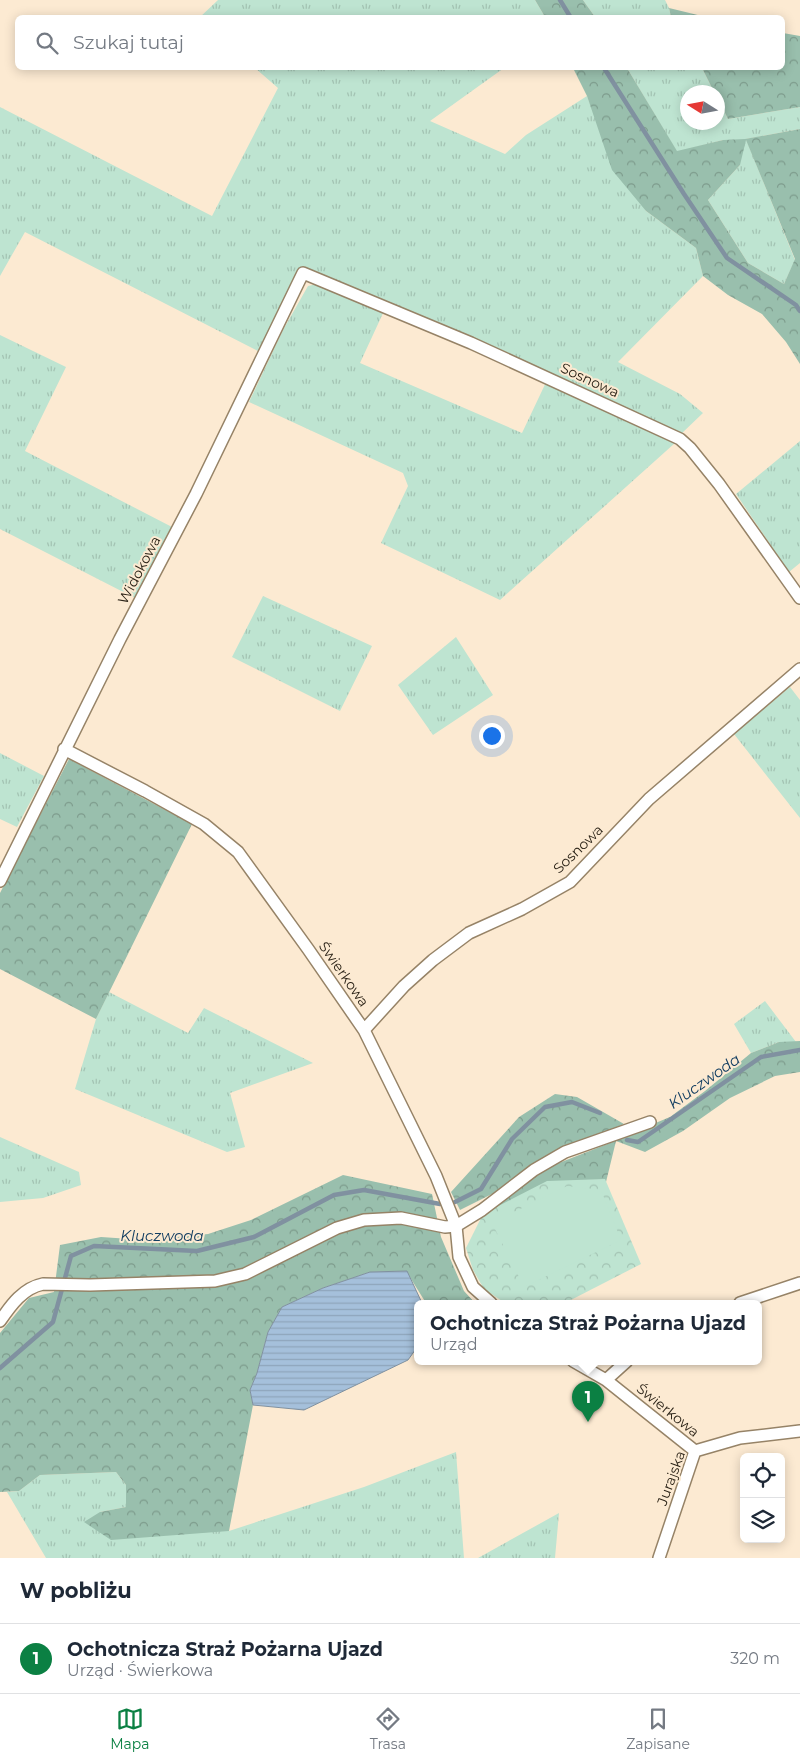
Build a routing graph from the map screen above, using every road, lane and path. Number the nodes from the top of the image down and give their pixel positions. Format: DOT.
graph roads {
  1 [pos="303,273"];
  2 [pos="800,598"];
  3 [pos="800,669"];
  4 [pos="64,749"];
  5 [pos="0,882"];
  6 [pos="364,1030"];
  7 [pos="650,1122"];
  8 [pos="456,1226"];
  9 [pos="800,1283"];
  10 [pos="488,1300"];
  11 [pos="749,1300"];
  12 [pos="0,1321"];
  13 [pos="579,1365"];
  14 [pos="623,1365"];
  15 [pos="606,1380"];
  16 [pos="800,1431"];
  17 [pos="695,1451"];
  18 [pos="659,1558"];
  1 -- 2 [label="street, Sosnowa"];
  1 -- 4 [label="street, Widokowa"];
  3 -- 6 [label="street, Sosnowa"];
  4 -- 5 [label="street, Widokowa"];
  4 -- 6 [label="street, Świerkowa"];
  6 -- 8 [label="street, Świerkowa"];
  7 -- 8 [label="street"];
  8 -- 10 [label="street, Świerkowa"];
  8 -- 12 [label="street"];
  9 -- 11 [label="street"];
  13 -- 15 [label="street, Świerkowa"];
  14 -- 15 [label="street"];
  15 -- 17 [label="street, Świerkowa"];
  16 -- 17 [label="street, Jurajska"];
  17 -- 18 [label="street, Jurajska"];
}
